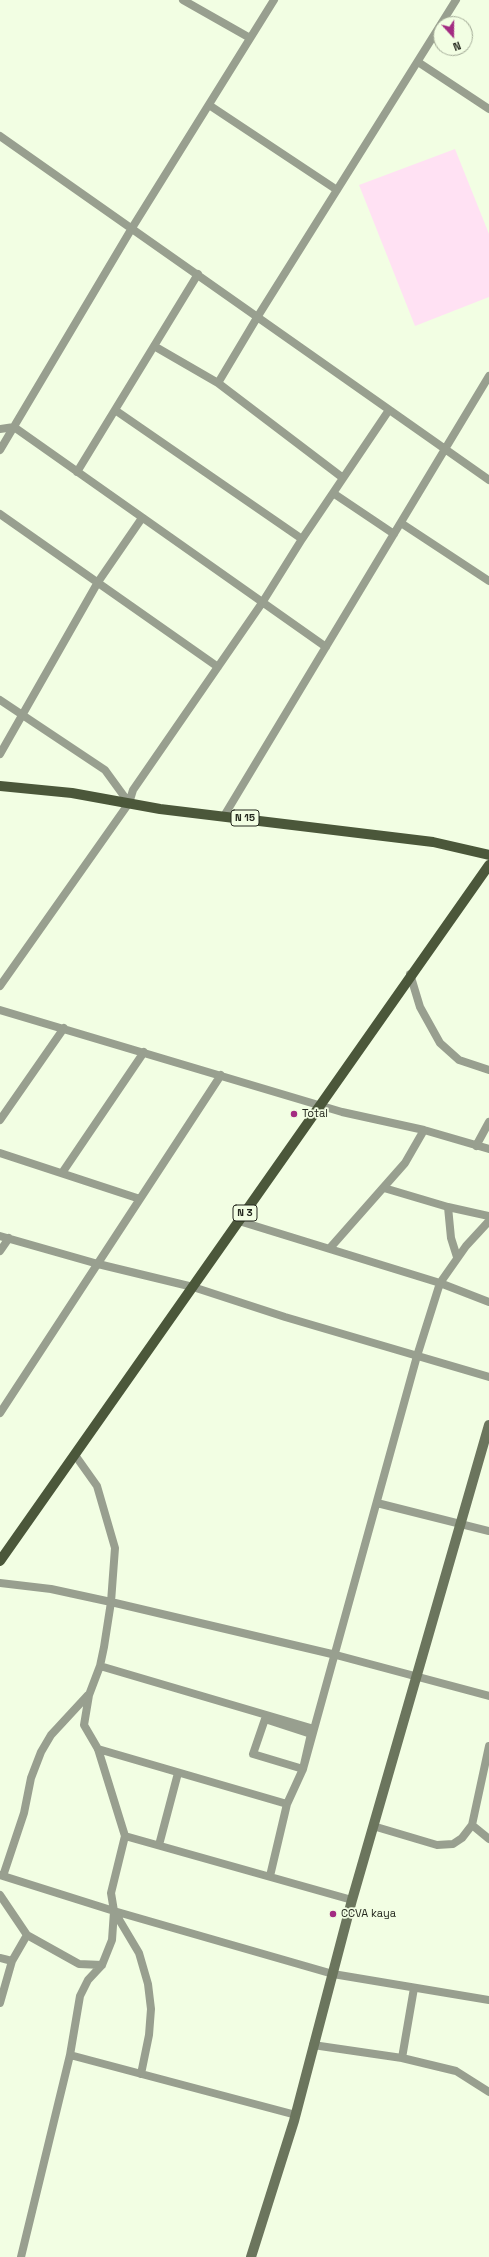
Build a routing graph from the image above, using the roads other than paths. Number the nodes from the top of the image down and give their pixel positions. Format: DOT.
graph roads {
  1 [pos="183,0"];
  2 [pos="274,0"];
  3 [pos="456,0"];
  4 [pos="446,16"];
  5 [pos="433,37"];
  6 [pos="250,38"];
  7 [pos="418,62"];
  8 [pos="209,105"];
  9 [pos="489,109"];
  10 [pos="0,136"];
  11 [pos="337,190"];
  12 [pos="132,228"];
  13 [pos="198,274"];
  14 [pos="258,316"];
  15 [pos="154,346"];
  16 [pos="489,378"];
  17 [pos="218,384"];
  18 [pos="115,410"];
  19 [pos="389,410"];
  20 [pos="14,428"];
  21 [pos="0,429"];
  22 [pos="0,450"];
  23 [pos="445,450"];
  24 [pos="77,472"];
  25 [pos="343,478"];
  26 [pos="489,480"];
  27 [pos="333,493"];
  28 [pos="0,514"];
  29 [pos="142,518"];
  30 [pos="401,523"];
  31 [pos="394,534"];
  32 [pos="302,538"];
  33 [pos="489,581"];
  34 [pos="98,582"];
  35 [pos="262,603"];
  36 [pos="326,648"];
  37 [pos="218,667"];
  38 [pos="0,700"];
  39 [pos="23,715"];
  40 [pos="0,754"];
  41 [pos="0,786"];
  42 [pos="129,803"];
  43 [pos="224,816"];
  44 [pos="489,855"];
  45 [pos="489,865"];
  46 [pos="410,974"];
  47 [pos="0,986"];
  48 [pos="0,1010"];
  49 [pos="64,1028"];
  50 [pos="144,1052"];
  51 [pos="489,1070"];
  52 [pos="221,1075"];
  53 [pos="320,1104"];
  54 [pos="0,1120"];
  55 [pos="489,1122"];
  56 [pos="424,1130"];
  57 [pos="476,1146"];
  58 [pos="489,1149"];
  59 [pos="0,1153"];
  60 [pos="62,1174"];
  61 [pos="384,1188"];
  62 [pos="140,1199"];
  63 [pos="448,1207"];
  64 [pos="489,1216"];
  65 [pos="239,1221"];
  66 [pos="489,1221"];
  67 [pos="0,1236"];
  68 [pos="8,1238"];
  69 [pos="330,1248"];
  70 [pos="0,1251"];
  71 [pos="457,1257"];
  72 [pos="98,1264"];
  73 [pos="440,1283"];
  74 [pos="193,1287"];
  75 [pos="489,1302"];
  76 [pos="417,1356"];
  77 [pos="489,1377"];
  78 [pos="0,1413"];
  79 [pos="489,1425"];
  80 [pos="75,1455"];
  81 [pos="377,1503"];
  82 [pos="460,1523"];
  83 [pos="489,1531"];
  84 [pos="0,1561"];
  85 [pos="0,1583"];
  86 [pos="110,1602"];
  87 [pos="336,1655"];
  88 [pos="100,1666"];
  89 [pos="416,1676"];
  90 [pos="89,1695"];
  91 [pos="489,1696"];
  92 [pos="314,1729"];
  93 [pos="489,1746"];
  94 [pos="98,1749"];
  95 [pos="303,1769"];
  96 [pos="178,1773"];
  97 [pos="486,1777"];
  98 [pos="287,1804"];
  99 [pos="472,1824"];
  100 [pos="373,1826"];
  101 [pos="125,1836"];
  102 [pos="489,1839"];
  103 [pos="159,1845"];
  104 [pos="1,1875"];
  105 [pos="270,1876"];
  106 [pos="0,1895"];
  107 [pos="352,1900"];
  108 [pos="114,1911"];
  109 [pos="27,1935"];
  110 [pos="0,1958"];
  111 [pos="12,1961"];
  112 [pos="102,1965"];
  113 [pos="333,1974"];
  114 [pos="414,1988"];
  115 [pos="489,2000"];
  116 [pos="0,2003"];
  117 [pos="313,2046"];
  118 [pos="70,2055"];
  119 [pos="402,2058"];
  120 [pos="141,2074"];
  121 [pos="489,2092"];
  122 [pos="296,2115"];
  123 [pos="21,2257"];
  124 [pos="251,2257"];
  1 -- 6 [label="street"];
  2 -- 6 [label="street"];
  3 -- 4 [label="street"];
  5 -- 7 [label="street"];
  6 -- 8 [label="street"];
  7 -- 9 [label="street"];
  7 -- 11 [label="street"];
  8 -- 11 [label="street"];
  8 -- 12 [label="street"];
  10 -- 12 [label="street"];
  11 -- 14 [label="street"];
  12 -- 13 [label="street"];
  12 -- 20 [label="street"];
  13 -- 14 [label="street"];
  13 -- 15 [label="street"];
  14 -- 17 [label="street"];
  14 -- 19 [label="street"];
  15 -- 17 [label="street"];
  15 -- 18 [label="street"];
  16 -- 23 [label="street"];
  17 -- 25 [label="street"];
  18 -- 24 [label="street"];
  18 -- 32 [label="street"];
  19 -- 23 [label="street"];
  19 -- 25 [label="street"];
  20 -- 21 [label="street"];
  20 -- 22 [label="street"];
  20 -- 24 [label="street"];
  23 -- 26 [label="street"];
  23 -- 30 [label="street"];
  24 -- 29 [label="street"];
  25 -- 27 [label="street"];
  27 -- 31 [label="street"];
  27 -- 32 [label="street"];
  28 -- 34 [label="street"];
  29 -- 34 [label="street"];
  29 -- 35 [label="street"];
  30 -- 31 [label="street"];
  30 -- 33 [label="street"];
  31 -- 36 [label="street"];
  32 -- 35 [label="street"];
  34 -- 37 [label="street"];
  34 -- 39 [label="street"];
  35 -- 36 [label="street"];
  35 -- 37 [label="street"];
  36 -- 43 [label="street"];
  37 -- 42 [label="street"];
  38 -- 39 [label="street"];
  39 -- 40 [label="street"];
  39 -- 42 [label="street"];
  41 -- 42 [label="main road, N 15"];
  42 -- 43 [label="main road, N 15"];
  42 -- 47 [label="street"];
  43 -- 44 [label="main road, N 15"];
  45 -- 46 [label="main road, N 3"];
  46 -- 51 [label="street"];
  46 -- 53 [label="main road, N 3"];
  48 -- 49 [label="street"];
  49 -- 50 [label="street"];
  49 -- 54 [label="street"];
  50 -- 52 [label="street"];
  50 -- 60 [label="street"];
  52 -- 53 [label="street"];
  52 -- 62 [label="street"];
  53 -- 56 [label="street"];
  53 -- 65 [label="main road, N 3"];
  55 -- 57 [label="street"];
  56 -- 57 [label="street"];
  56 -- 61 [label="street"];
  57 -- 58 [label="street"];
  59 -- 60 [label="street"];
  60 -- 62 [label="street"];
  61 -- 63 [label="street"];
  61 -- 69 [label="street"];
  62 -- 72 [label="street"];
  63 -- 64 [label="street"];
  63 -- 71 [label="street"];
  65 -- 69 [label="street"];
  65 -- 74 [label="main road, N 3"];
  66 -- 71 [label="street"];
  67 -- 68 [label="street"];
  68 -- 70 [label="street"];
  68 -- 72 [label="street"];
  69 -- 73 [label="street"];
  71 -- 73 [label="street"];
  72 -- 74 [label="street"];
  72 -- 78 [label="street"];
  73 -- 75 [label="street"];
  73 -- 76 [label="street"];
  74 -- 76 [label="street"];
  74 -- 80 [label="main road, N 3"];
  76 -- 77 [label="street"];
  76 -- 81 [label="street"];
  79 -- 82 [label="main road"];
  80 -- 84 [label="main road, N 3"];
  80 -- 86 [label="street"];
  81 -- 82 [label="street"];
  81 -- 87 [label="street"];
  82 -- 83 [label="street"];
  82 -- 89 [label="main road"];
  85 -- 86 [label="street"];
  86 -- 87 [label="street"];
  86 -- 88 [label="street"];
  87 -- 89 [label="street"];
  87 -- 92 [label="street"];
  88 -- 90 [label="street"];
  88 -- 92 [label="street"];
  89 -- 91 [label="street"];
  89 -- 100 [label="main road"];
  90 -- 94 [label="street"];
  90 -- 104 [label="street"];
  92 -- 95 [label="street"];
  93 -- 97 [label="street"];
  94 -- 96 [label="street"];
  94 -- 101 [label="street"];
  95 -- 95 [label="street"];
  95 -- 98 [label="street"];
  96 -- 98 [label="street"];
  96 -- 103 [label="street"];
  97 -- 99 [label="street"];
  98 -- 105 [label="street"];
  99 -- 100 [label="street"];
  99 -- 102 [label="street"];
  100 -- 107 [label="main road"];
  101 -- 103 [label="street"];
  101 -- 108 [label="street"];
  103 -- 105 [label="street"];
  104 -- 108 [label="street"];
  105 -- 107 [label="street"];
  106 -- 109 [label="street"];
  107 -- 113 [label="main road"];
  108 -- 112 [label="street"];
  108 -- 113 [label="street"];
  108 -- 120 [label="street"];
  109 -- 111 [label="street"];
  109 -- 112 [label="street"];
  110 -- 111 [label="street"];
  111 -- 116 [label="street"];
  112 -- 118 [label="street"];
  113 -- 114 [label="street"];
  113 -- 117 [label="main road"];
  114 -- 115 [label="street"];
  114 -- 119 [label="street"];
  117 -- 119 [label="street"];
  117 -- 122 [label="main road"];
  118 -- 120 [label="street"];
  118 -- 123 [label="street"];
  119 -- 121 [label="street"];
  120 -- 122 [label="street"];
  122 -- 124 [label="main road"];
}
